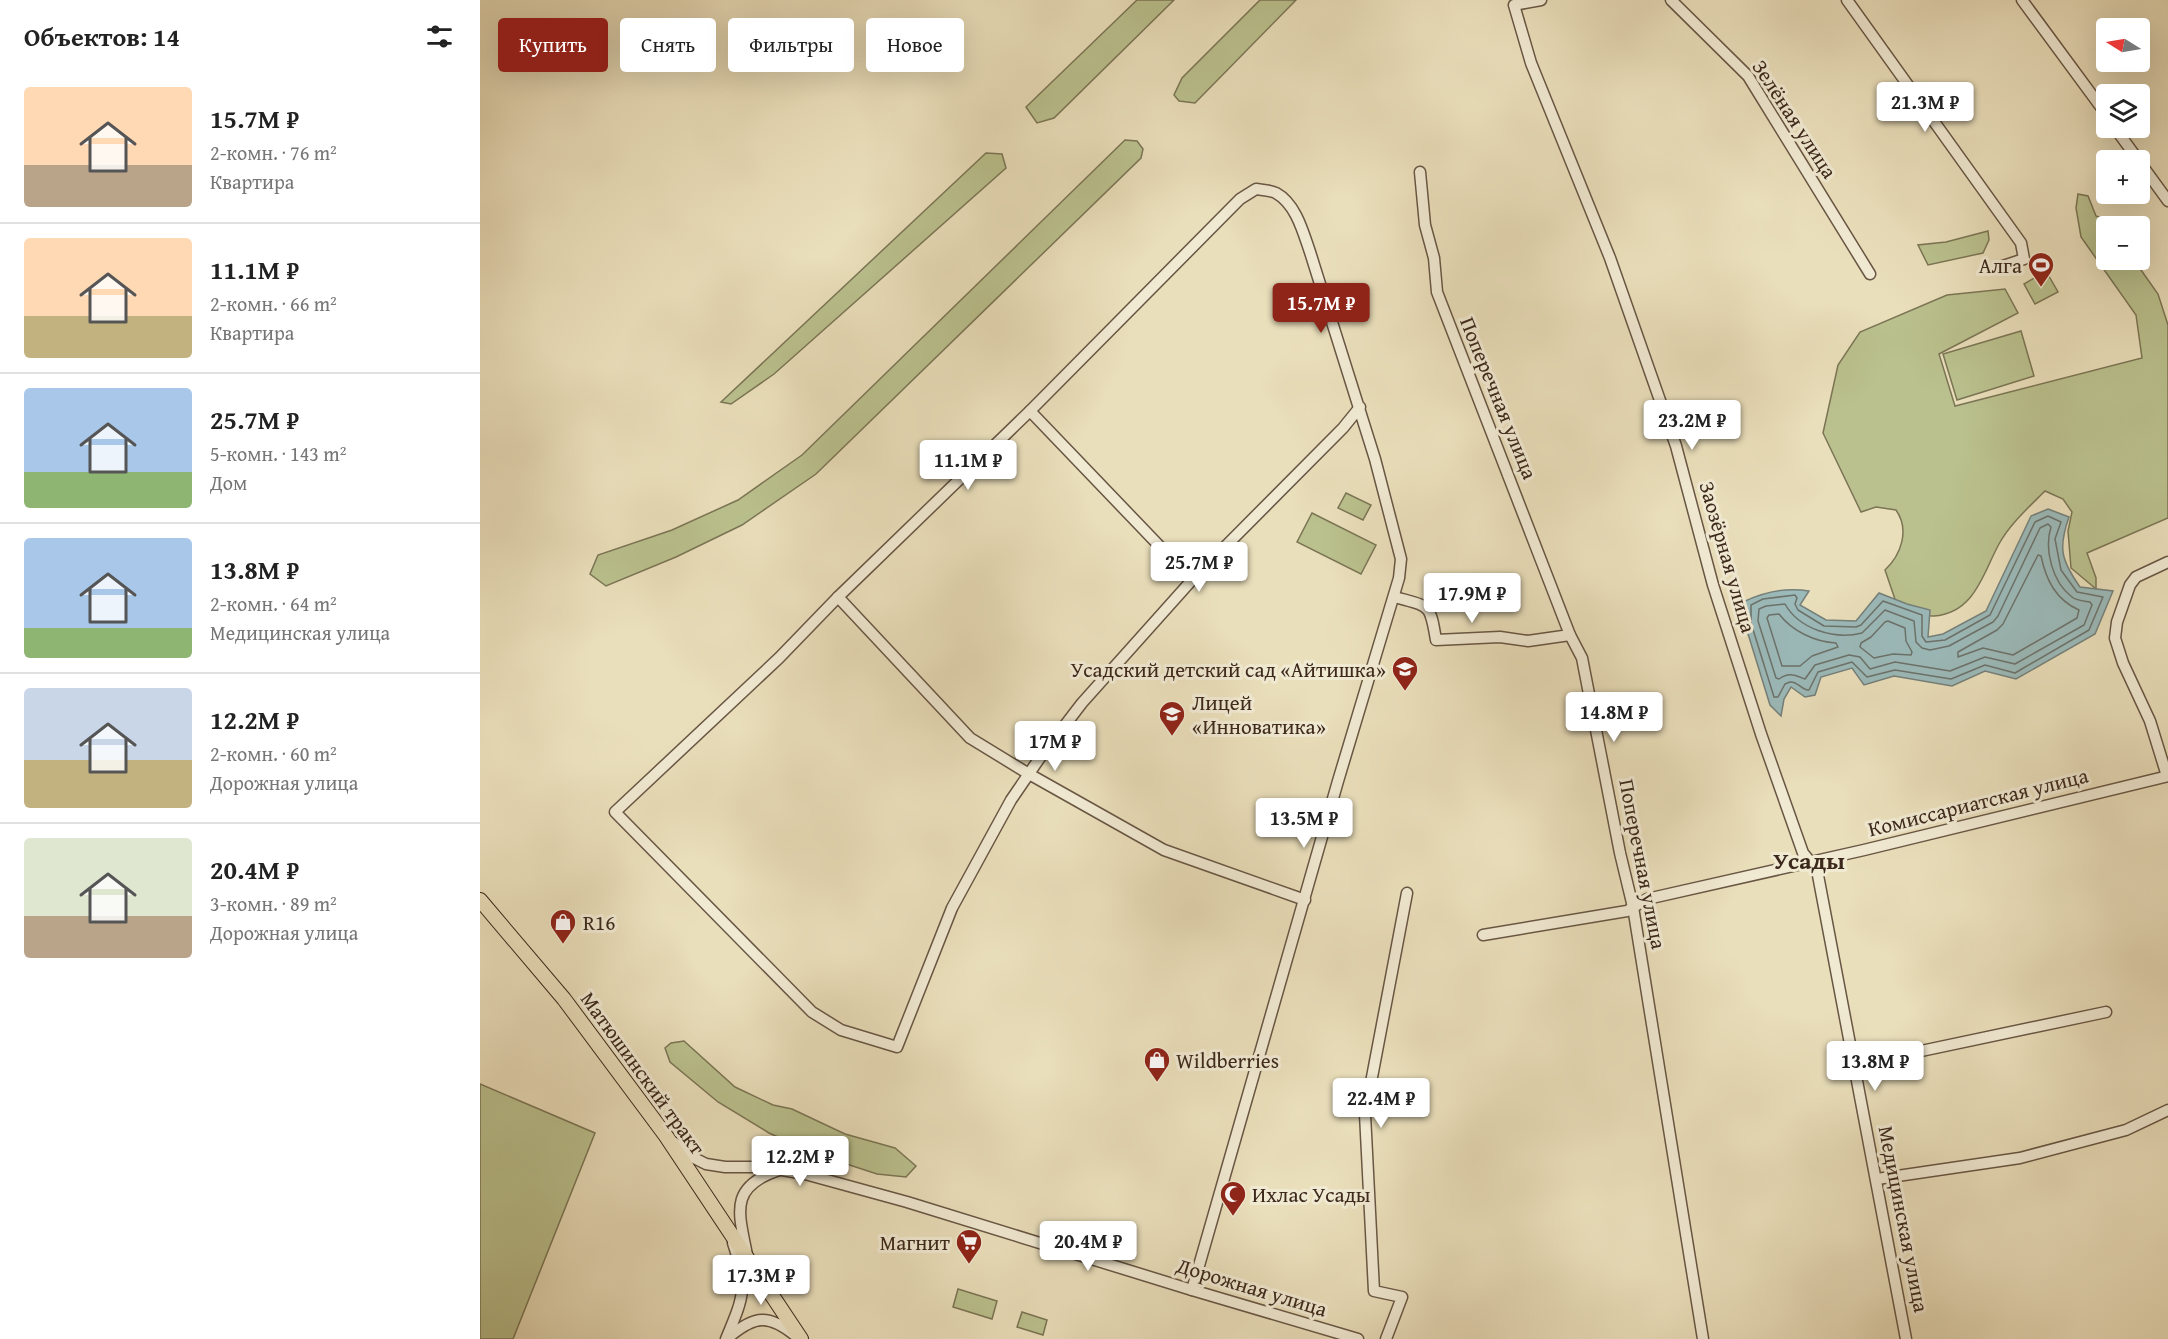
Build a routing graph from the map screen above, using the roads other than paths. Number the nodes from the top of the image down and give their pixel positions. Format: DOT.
graph roads {
  1 [pos="1541,0"];
  2 [pos="1671,0"];
  3 [pos="1847,0"];
  4 [pos="2022,0"];
  5 [pos="2096,100"];
  6 [pos="2122,138"];
  7 [pos="1420,172"];
  8 [pos="2168,201"];
  9 [pos="2003,266"];
  10 [pos="1870,274"];
  11 [pos="1360,407"];
  12 [pos="1030,411"];
  13 [pos="2168,562"];
  14 [pos="1192,580"];
  15 [pos="838,597"];
  16 [pos="1395,597"];
  17 [pos="1570,635"];
  18 [pos="1029,774"];
  19 [pos="2168,776"];
  20 [pos="1809,861"];
  21 [pos="1407,892"];
  22 [pos="480,900"];
  23 [pos="1305,900"];
  24 [pos="1633,907"];
  25 [pos="1483,935"];
  26 [pos="2106,1012"];
  27 [pos="1855,1065"];
  28 [pos="2168,1110"];
  29 [pos="666,1136"];
  30 [pos="781,1170"];
  31 [pos="1877,1179"];
  32 [pos="728,1228"];
  33 [pos="747,1256"];
  34 [pos="1192,1290"];
  35 [pos="726,1339"];
  36 [pos="800,1339"];
  37 [pos="1358,1339"];
  38 [pos="1386,1339"];
  39 [pos="1703,1339"];
  40 [pos="1906,1339"];
  1 -- 20 [label="street, Заозёрная улица"];
  2 -- 10 [label="street, Зелёная улица"];
  3 -- 9 [label="street"];
  4 -- 5 [label="street"];
  6 -- 8 [label="street"];
  7 -- 17 [label="street, Поперечная улица"];
  11 -- 12 [label="street"];
  11 -- 14 [label="street"];
  11 -- 16 [label="street"];
  12 -- 14 [label="street"];
  12 -- 15 [label="street"];
  13 -- 19 [label="street, Комиссариатская улица"];
  14 -- 18 [label="street"];
  15 -- 18 [label="street"];
  15 -- 18 [label="street"];
  16 -- 17 [label="street"];
  16 -- 23 [label="street"];
  17 -- 24 [label="street, Поперечная улица"];
  18 -- 23 [label="street"];
  19 -- 20 [label="street, Комиссариатская улица"];
  20 -- 24 [label="street, Комиссариатская улица"];
  20 -- 27 [label="street, Медицинская улица"];
  21 -- 38 [label="street"];
  22 -- 29 [label="main road, Матюшинский тракт"];
  23 -- 34 [label="street"];
  24 -- 25 [label="street, Комиссариатская улица"];
  24 -- 39 [label="street, Поперечная улица"];
  26 -- 27 [label="street"];
  27 -- 31 [label="street, Медицинская улица"];
  28 -- 31 [label="street"];
  29 -- 30 [label="street, Дорожная улица"];
  29 -- 32 [label="main road, Матюшинский тракт"];
  30 -- 33 [label="street"];
  30 -- 34 [label="street, Дорожная улица"];
  31 -- 40 [label="street, Медицинская улица"];
  32 -- 33 [label="main road, Матюшинский тракт"];
  32 -- 35 [label="street"];
  33 -- 36 [label="main road, Матюшинский тракт"];
  34 -- 37 [label="street, Дорожная улица"];
  35 -- 36 [label="street"];
}
